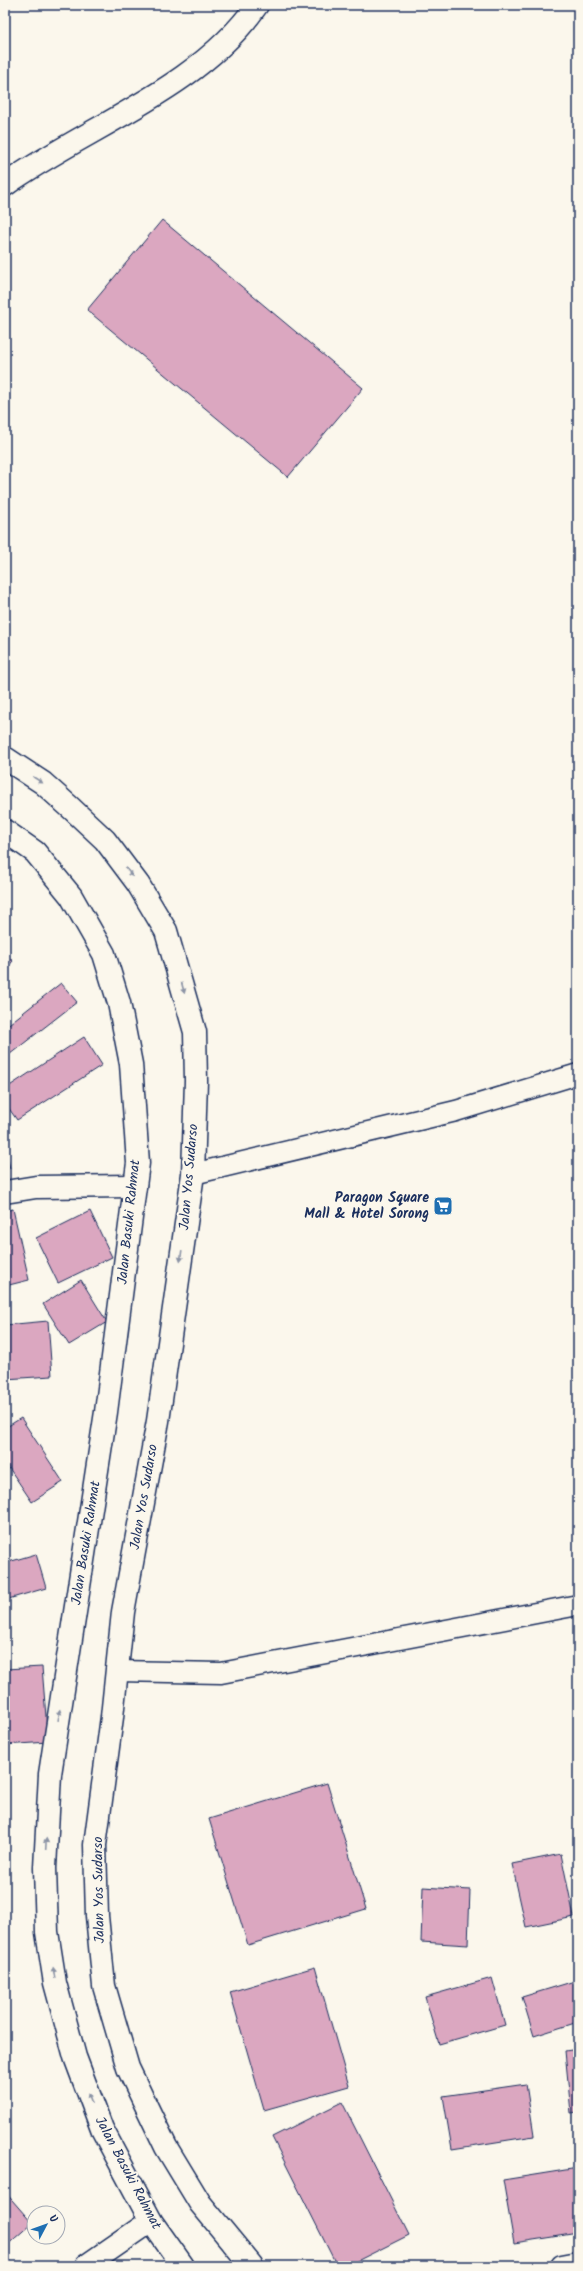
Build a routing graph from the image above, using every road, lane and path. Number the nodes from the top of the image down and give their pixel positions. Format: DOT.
graph roads {
  1 [pos="257,5"];
  2 [pos="5,185"];
  3 [pos="5,758"];
  4 [pos="5,831"];
  5 [pos="578,1074"];
  6 [pos="193,1174"];
  7 [pos="135,1186"];
  8 [pos="5,1192"];
  9 [pos="578,1606"];
  10 [pos="117,1671"];
  11 [pos="151,2221"];
  12 [pos="578,2263"];
  13 [pos="86,2266"];
  14 [pos="183,2266"];
  15 [pos="252,2266"];
  16 [pos="562,2266"];
  1 -- 2 [label="main road"];
  3 -- 6 [label="main road, Jalan Yos Sudarso, one-way"];
  4 -- 7 [label="main road, Jalan Basuki Rahmat"];
  5 -- 6 [label="lane"];
  6 -- 10 [label="main road, Jalan Yos Sudarso, one-way"];
  7 -- 8 [label="main road"];
  11 -- 7 [label="main road, Jalan Basuki Rahmat, one-way"];
  9 -- 10 [label="lane"];
  10 -- 15 [label="main road, Jalan Yos Sudarso"];
  11 -- 13 [label="main road"];
  11 -- 14 [label="main road, Jalan Basuki Rahmat"];
  12 -- 16 [label="main road"];
}
